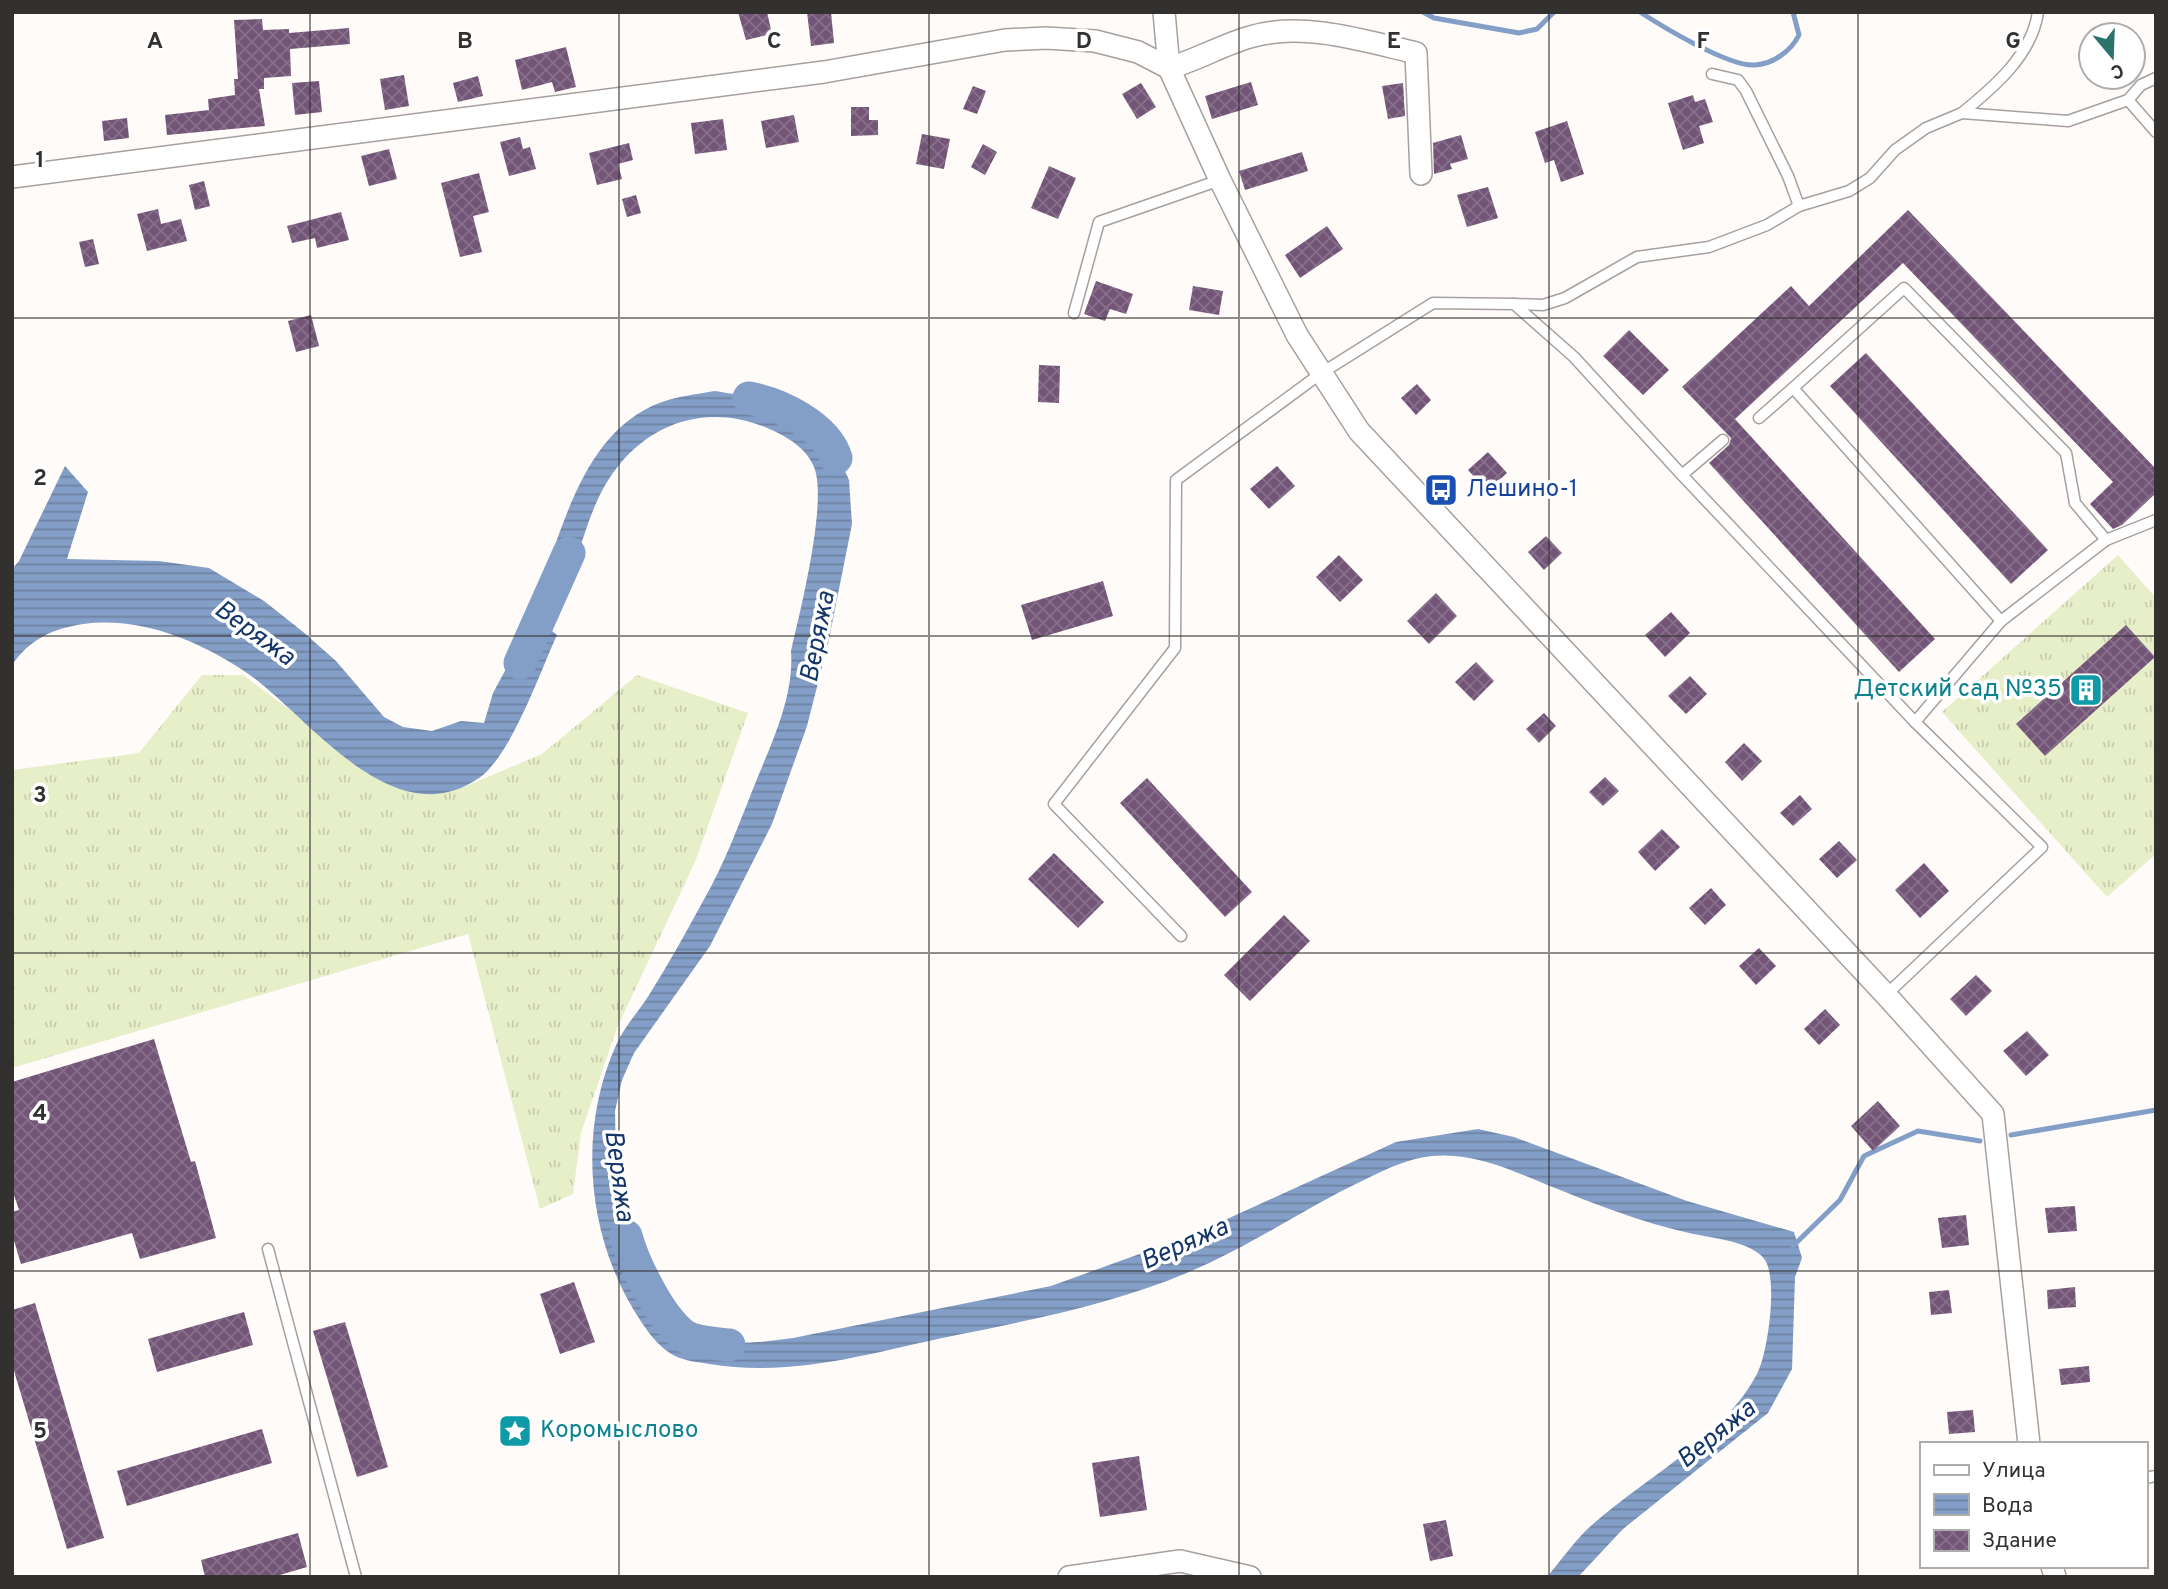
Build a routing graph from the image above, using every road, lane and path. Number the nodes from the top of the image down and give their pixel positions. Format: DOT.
graph roads {
  1 [pos="1164,12"];
  2 [pos="2038,12"];
  3 [pos="1169,68"];
  4 [pos="1712,74"];
  5 [pos="2156,78"];
  6 [pos="2128,100"];
  7 [pos="1962,113"];
  8 [pos="2156,132"];
  9 [pos="1421,174"];
  10 [pos="12,177"];
  11 [pos="1220,180"];
  12 [pos="1799,206"];
  13 [pos="1514,304"];
  14 [pos="1074,313"];
  15 [pos="1320,374"];
  16 [pos="1793,388"];
  17 [pos="1759,418"];
  18 [pos="1723,440"];
  19 [pos="1682,475"];
  20 [pos="2156,520"];
  21 [pos="2106,540"];
  22 [pos="2001,621"];
  23 [pos="1914,722"];
  24 [pos="1181,936"];
  25 [pos="1886,995"];
  26 [pos="268,1249"];
  27 [pos="2029,1442"];
  28 [pos="356,1577"];
  29 [pos="1069,1577"];
  30 [pos="1250,1577"];
  1 -- 3 [label="street"];
  2 -- 7 [label="lane"];
  3 -- 9 [label="street"];
  3 -- 10 [label="street"];
  3 -- 11 [label="street"];
  4 -- 12 [label="lane"];
  5 -- 6 [label="lane"];
  6 -- 7 [label="lane"];
  6 -- 8 [label="lane"];
  7 -- 12 [label="lane"];
  11 -- 14 [label="lane"];
  11 -- 15 [label="street"];
  12 -- 13 [label="lane"];
  13 -- 15 [label="lane"];
  13 -- 19 [label="lane"];
  15 -- 24 [label="lane"];
  15 -- 25 [label="street"];
  16 -- 17 [label="lane"];
  16 -- 21 [label="lane"];
  16 -- 22 [label="lane"];
  18 -- 19 [label="lane"];
  19 -- 23 [label="lane"];
  20 -- 21 [label="lane"];
  21 -- 22 [label="lane"];
  22 -- 23 [label="lane"];
  23 -- 25 [label="lane"];
  25 -- 27 [label="street"];
  26 -- 28 [label="lane"];
  29 -- 30 [label="street"];
}
